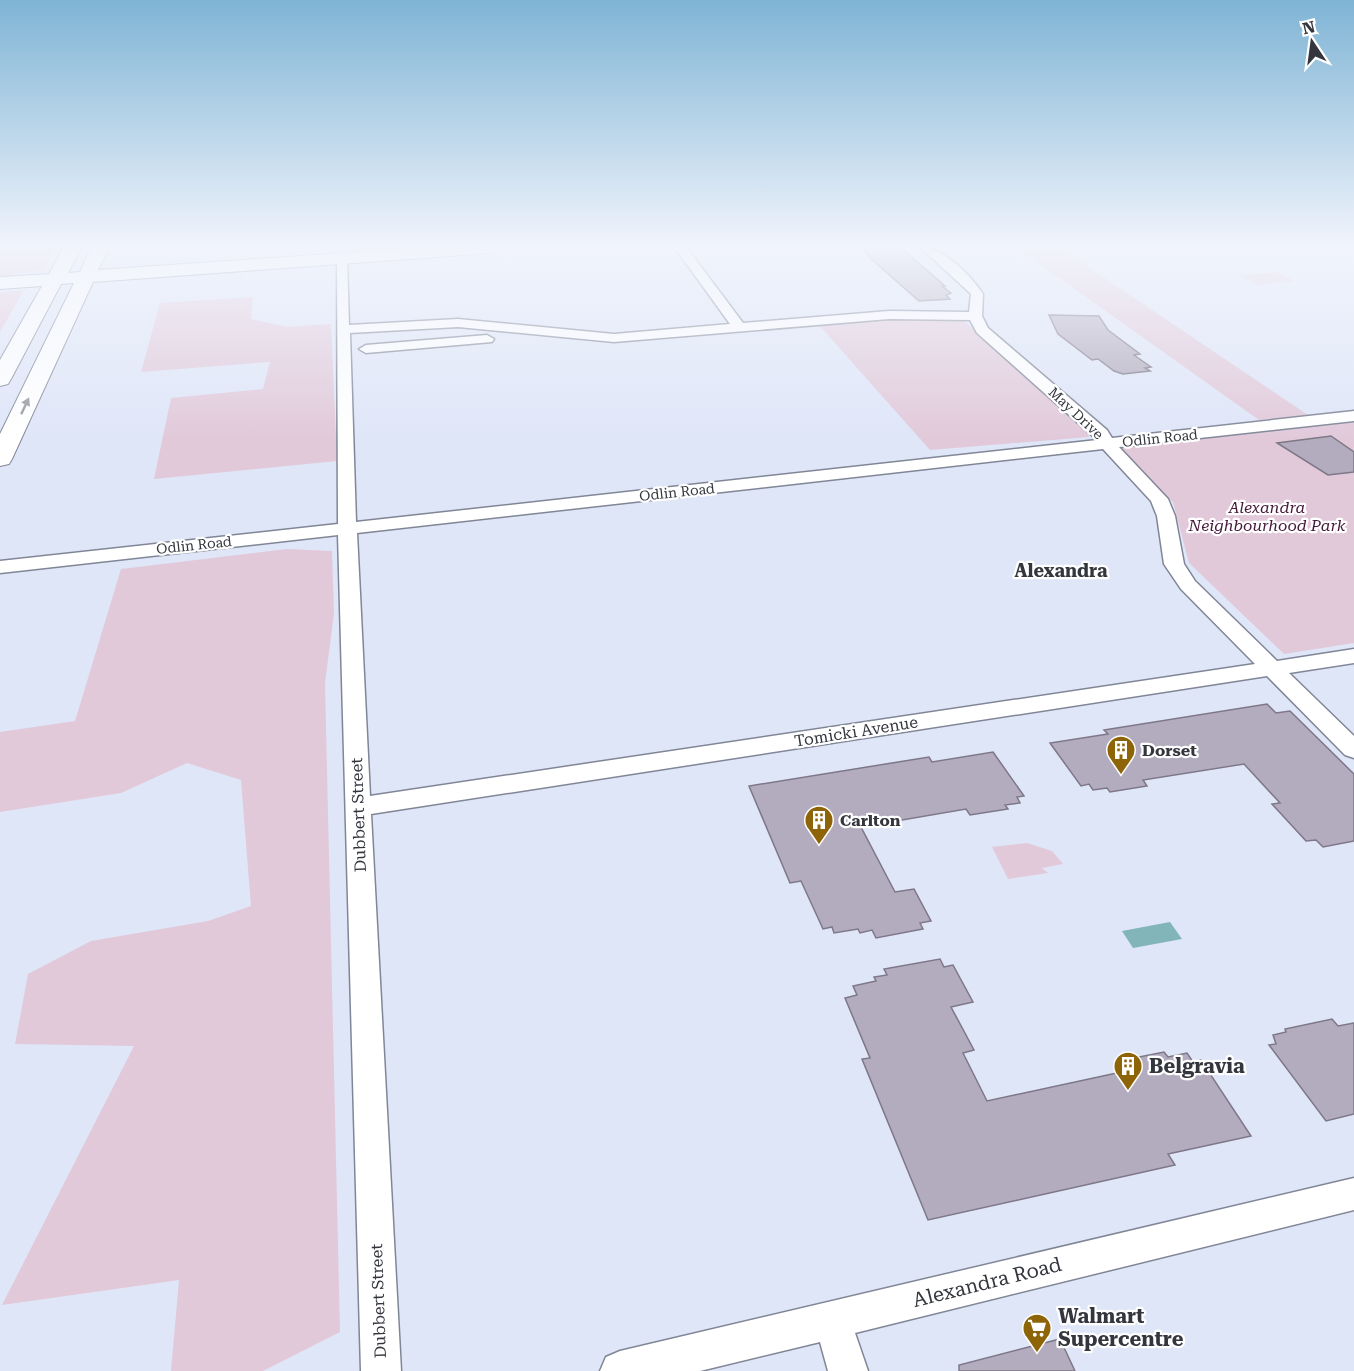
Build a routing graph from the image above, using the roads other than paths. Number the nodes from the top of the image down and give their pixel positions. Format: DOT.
graph roads {
  1 [pos="36,312"];
  2 [pos="70,312"];
  3 [pos="343,312"];
  4 [pos="728,312"];
  5 [pos="975,312"];
  6 [pos="975,316"];
  7 [pos="343,329"];
  8 [pos="740,329"];
  9 [pos="487,339"];
  10 [pos="366,349"];
  11 [pos="3,368"];
  12 [pos="1354,416"];
  13 [pos="1107,444"];
  14 [pos="0,459"];
  15 [pos="347,528"];
  16 [pos="0,567"];
  17 [pos="1354,656"];
  18 [pos="1269,668"];
  19 [pos="1354,750"];
  20 [pos="358,807"];
  21 [pos="1354,1194"];
  22 [pos="832,1320"];
  23 [pos="381,1371"];
  24 [pos="620,1371"];
  25 [pos="848,1371"];
  1 -- 11 [label="main road"];
  14 -- 2 [label="main road, one-way"];
  3 -- 7 [label="street, Dubbert Street"];
  4 -- 8 [label="street"];
  5 -- 6 [label="street, May Drive"];
  6 -- 8 [label="street"];
  6 -- 13 [label="street, May Drive"];
  7 -- 8 [label="street"];
  7 -- 15 [label="street, Dubbert Street"];
  9 -- 10 [label="street"];
  12 -- 13 [label="street, Odlin Road"];
  13 -- 15 [label="street, Odlin Road"];
  13 -- 18 [label="street, May Drive"];
  15 -- 16 [label="street, Odlin Road"];
  15 -- 20 [label="street, Dubbert Street"];
  17 -- 18 [label="street, Tomicki Avenue"];
  18 -- 19 [label="street, May Drive"];
  18 -- 20 [label="street, Tomicki Avenue"];
  20 -- 23 [label="street, Dubbert Street"];
  21 -- 22 [label="street, Alexandra Road"];
  22 -- 24 [label="street, Alexandra Road"];
  22 -- 25 [label="street"];
}
